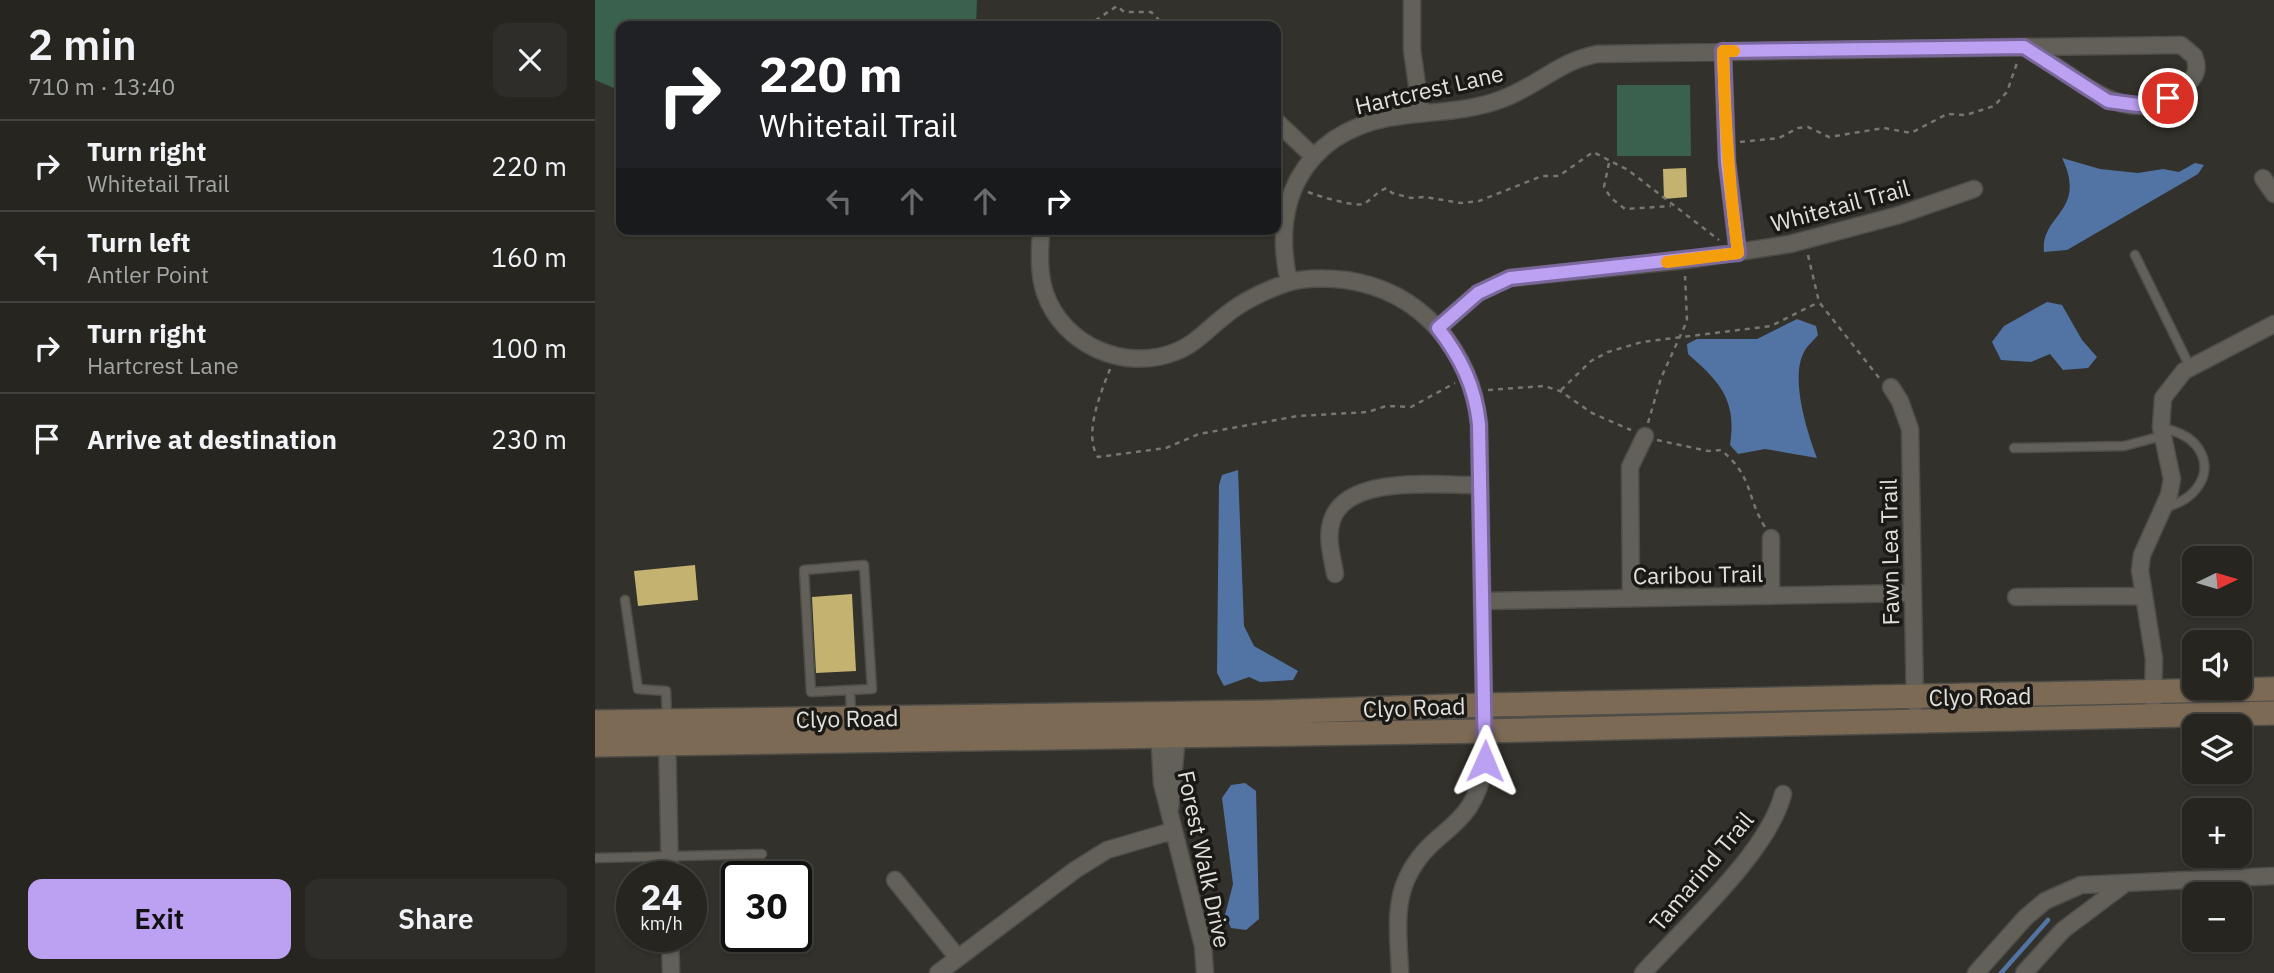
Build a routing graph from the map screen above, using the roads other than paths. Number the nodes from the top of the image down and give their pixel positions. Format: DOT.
graph roads {
  1 [pos="1412,0"];
  2 [pos="2024,47"];
  3 [pos="1723,51"];
  4 [pos="1421,113"];
  5 [pos="1281,126"];
  6 [pos="1313,156"];
  7 [pos="2263,178"];
  8 [pos="1974,189"];
  9 [pos="2274,194"];
  10 [pos="1041,235"];
  11 [pos="1738,253"];
  12 [pos="2136,255"];
  13 [pos="1289,282"];
  14 [pos="2274,324"];
  15 [pos="1438,328"];
  16 [pos="2190,367"];
  17 [pos="1891,387"];
  18 [pos="2162,431"];
  19 [pos="1645,436"];
  20 [pos="2014,448"];
  21 [pos="1481,485"];
  22 [pos="2164,508"];
  23 [pos="1772,538"];
  24 [pos="1335,573"];
  25 [pos="1913,593"];
  26 [pos="1771,596"];
  27 [pos="2143,596"];
  28 [pos="2016,597"];
  29 [pos="1631,598"];
  30 [pos="625,600"];
  31 [pos="1483,601"];
  32 [pos="2274,689"];
  33 [pos="851,690"];
  34 [pos="1915,697"];
  35 [pos="2153,704"];
  36 [pos="1486,705"];
  37 [pos="2274,713"];
  38 [pos="851,718"];
  39 [pos="1916,721"];
  40 [pos="595,722"];
  41 [pos="1169,724"];
  42 [pos="1485,731"];
  43 [pos="667,733"];
  44 [pos="595,745"];
  45 [pos="1783,793"];
  46 [pos="1173,831"];
  47 [pos="762,854"];
  48 [pos="670,856"];
  49 [pos="595,858"];
  50 [pos="670,861"];
  51 [pos="2274,876"];
  52 [pos="895,880"];
  53 [pos="2123,885"];
  54 [pos="670,952"];
  55 [pos="958,958"];
  56 [pos="671,973"];
  57 [pos="938,973"];
  58 [pos="1205,973"];
  59 [pos="1400,973"];
  60 [pos="1643,973"];
  61 [pos="1976,973"];
  62 [pos="2024,973"];
  1 -- 4 [label="street"];
  2 -- 2 [label="street, Hartcrest Lane"];
  2 -- 3 [label="street, Hartcrest Lane"];
  3 -- 4 [label="street, Hartcrest Lane"];
  3 -- 11 [label="street"];
  4 -- 6 [label="street, Hartcrest Lane"];
  5 -- 6 [label="street"];
  6 -- 13 [label="street, Hartcrest Lane"];
  7 -- 9 [label="street"];
  8 -- 11 [label="street, Whitetail Trail"];
  10 -- 13 [label="street"];
  11 -- 15 [label="street, Whitetail Trail"];
  12 -- 16 [label="lane"];
  13 -- 15 [label="street"];
  14 -- 16 [label="street"];
  15 -- 21 [label="street"];
  16 -- 18 [label="street"];
  17 -- 25 [label="street, Fawn Lea Trail"];
  18 -- 20 [label="lane"];
  18 -- 22 [label="street"];
  18 -- 22 [label="lane"];
  19 -- 29 [label="street"];
  21 -- 24 [label="street"];
  21 -- 31 [label="street"];
  22 -- 27 [label="street"];
  23 -- 26 [label="street"];
  25 -- 26 [label="street, Caribou Trail"];
  25 -- 34 [label="street, Fawn Lea Trail"];
  26 -- 29 [label="street, Caribou Trail"];
  27 -- 28 [label="street"];
  27 -- 35 [label="street"];
  29 -- 31 [label="street, Caribou Trail"];
  30 -- 43 [label="lane"];
  31 -- 36 [label="street"];
  32 -- 35 [label="street, Clyo Road"];
  33 -- 33 [label="lane"];
  33 -- 38 [label="lane"];
  34 -- 35 [label="street, Clyo Road"];
  34 -- 36 [label="street, Clyo Road"];
  34 -- 39 [label="street, Fawn Lea Trail"];
  35 -- 37 [label="street, Clyo Road"];
  35 -- 39 [label="street, Clyo Road"];
  36 -- 41 [label="street, Clyo Road"];
  36 -- 42 [label="street"];
  38 -- 41 [label="street, Clyo Road"];
  38 -- 43 [label="street, Clyo Road"];
  39 -- 42 [label="street, Clyo Road"];
  40 -- 43 [label="street, Clyo Road"];
  41 -- 42 [label="street, Clyo Road"];
  41 -- 43 [label="street, Clyo Road"];
  41 -- 46 [label="street, Forest Walk Drive"];
  42 -- 59 [label="street"];
  43 -- 44 [label="street, Clyo Road"];
  43 -- 48 [label="street"];
  45 -- 60 [label="street, Tamarind Trail"];
  46 -- 55 [label="street"];
  46 -- 58 [label="street, Forest Walk Drive"];
  47 -- 48 [label="lane"];
  48 -- 49 [label="lane"];
  48 -- 50 [label="street"];
  51 -- 53 [label="street"];
  52 -- 55 [label="street"];
  53 -- 61 [label="street"];
  53 -- 62 [label="street"];
  54 -- 56 [label="street"];
  55 -- 57 [label="street"];
}
